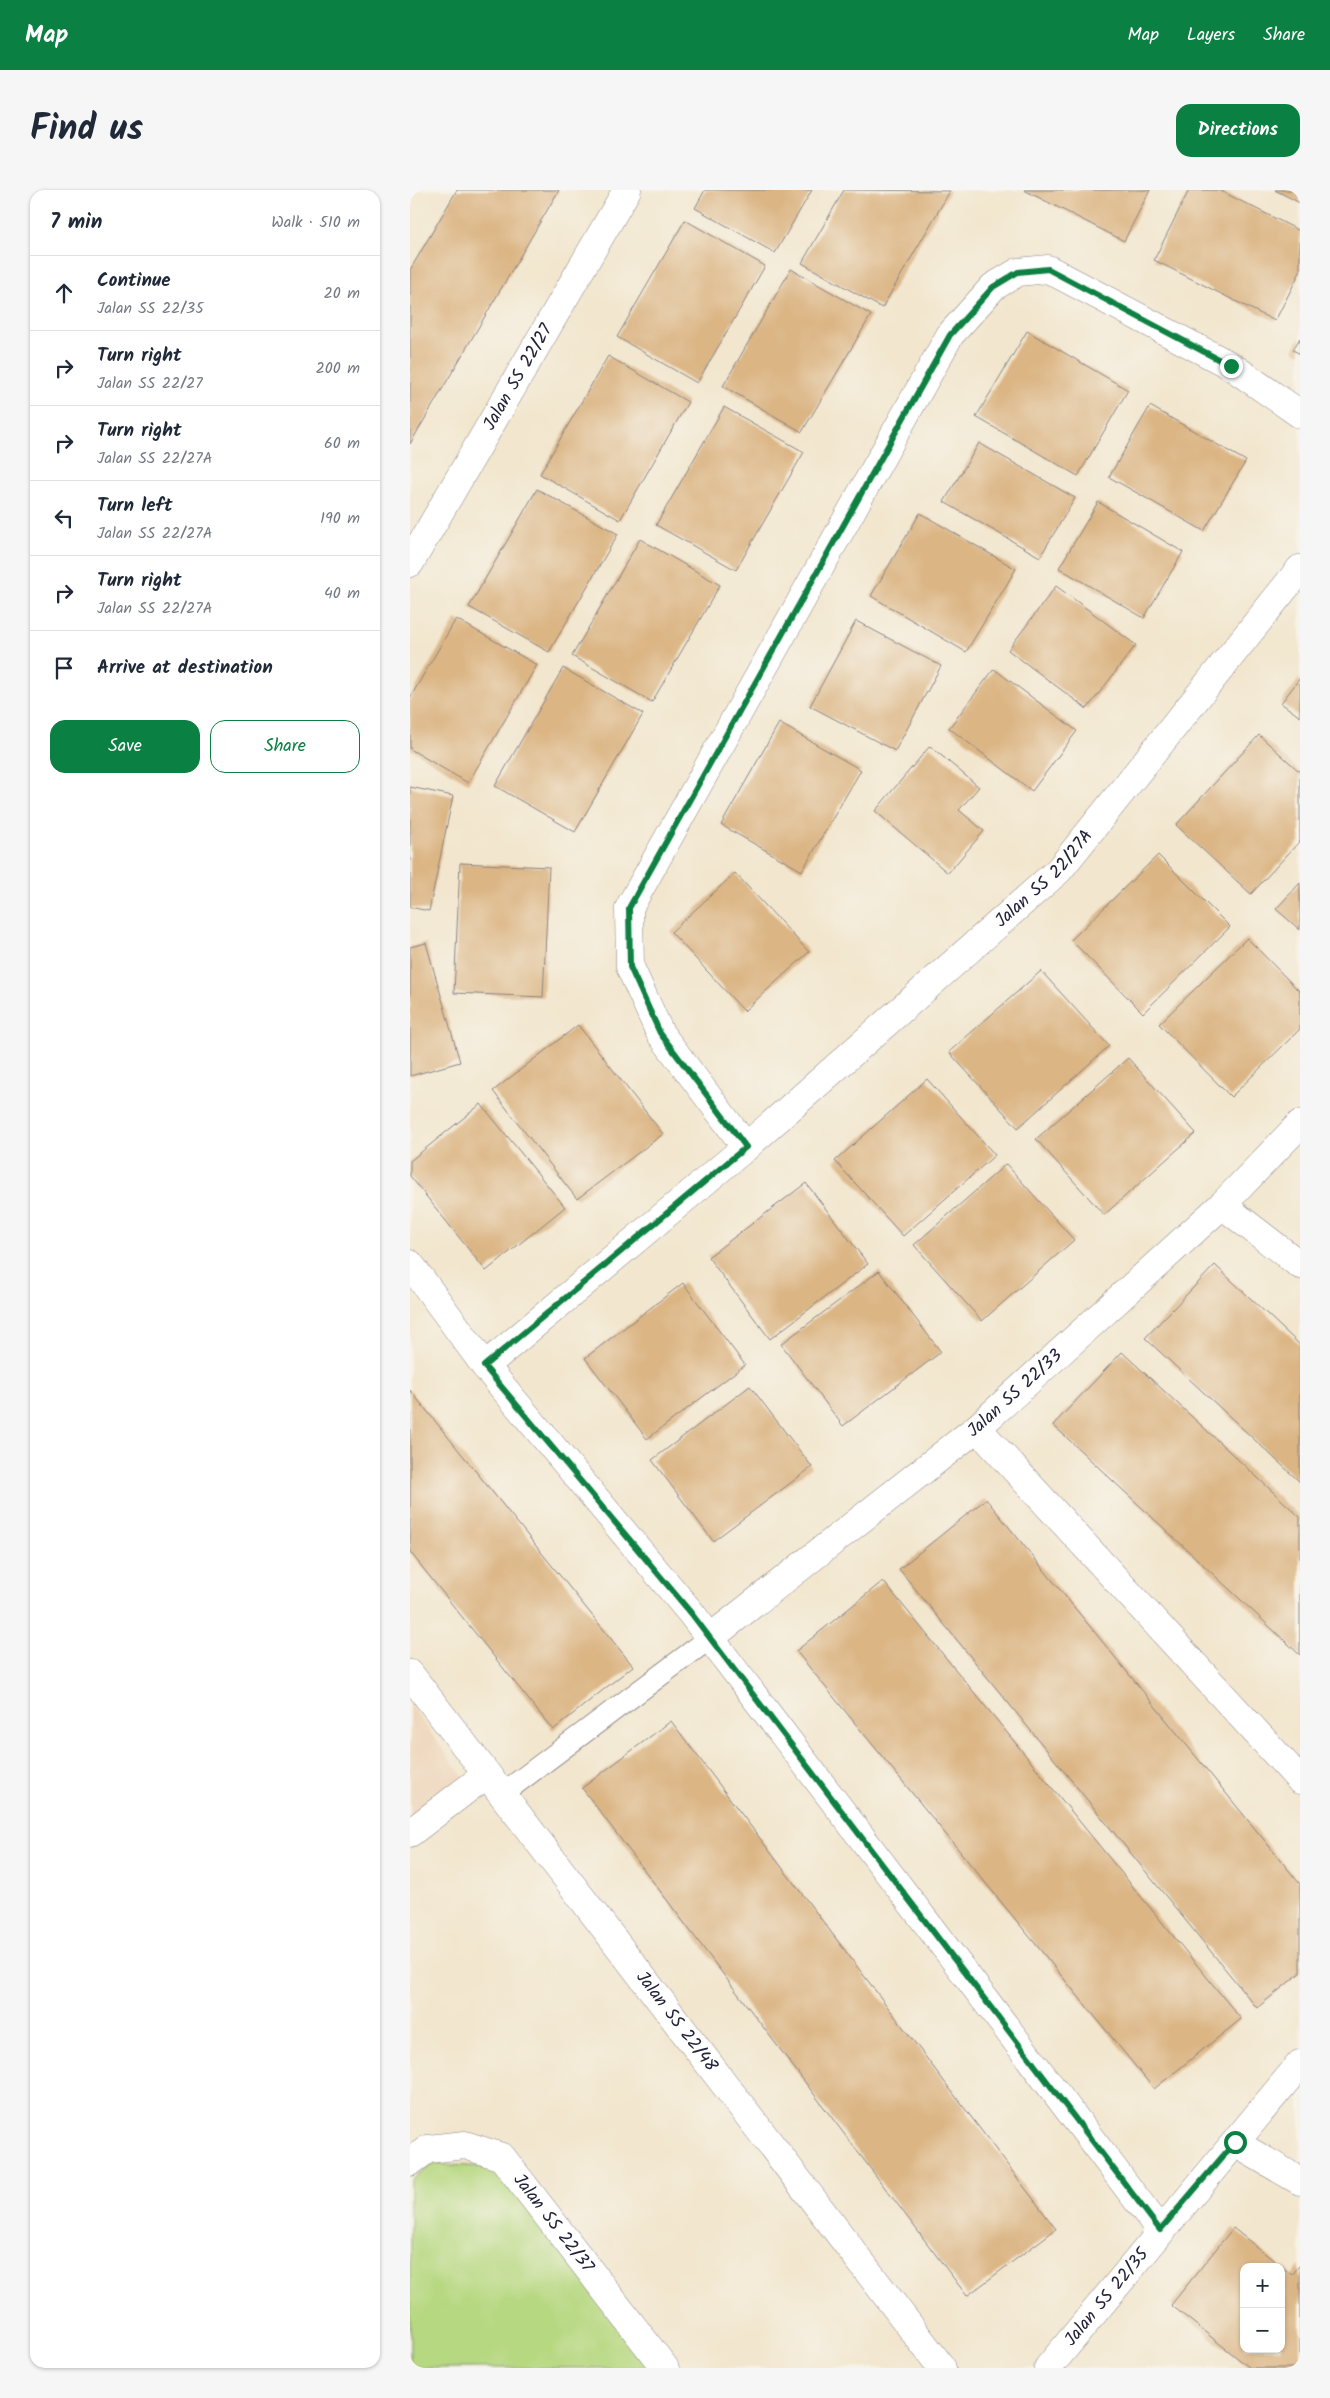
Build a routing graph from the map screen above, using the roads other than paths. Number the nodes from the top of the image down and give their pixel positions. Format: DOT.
graph roads {
  1 [pos="627,190"];
  2 [pos="1300,414"];
  3 [pos="410,563"];
  4 [pos="1300,569"];
  5 [pos="1300,1124"];
  6 [pos="746,1147"];
  7 [pos="1222,1205"];
  8 [pos="410,1264"];
  9 [pos="1300,1265"];
  10 [pos="484,1366"];
  11 [pos="977,1428"];
  12 [pos="710,1638"];
  13 [pos="410,1674"];
  14 [pos="1300,1780"];
  15 [pos="495,1784"];
  16 [pos="410,1833"];
  17 [pos="1300,2064"];
  18 [pos="1235,2142"];
  19 [pos="410,2162"];
  20 [pos="1300,2181"];
  21 [pos="1160,2230"];
  22 [pos="665,2368"];
  23 [pos="942,2368"];
  24 [pos="1048,2368"];
  1 -- 3 [label="street, Jalan SS 22/27"];
  2 -- 6 [label="street"];
  4 -- 6 [label="street, Jalan SS 22/27A"];
  5 -- 7 [label="street, Jalan SS 22/33"];
  6 -- 10 [label="street, Jalan SS 22/27A"];
  7 -- 9 [label="street"];
  7 -- 11 [label="street, Jalan SS 22/33"];
  8 -- 10 [label="street"];
  10 -- 12 [label="street"];
  11 -- 12 [label="street, Jalan SS 22/33"];
  11 -- 14 [label="street"];
  12 -- 15 [label="lane"];
  12 -- 21 [label="street"];
  13 -- 15 [label="street, Jalan SS 22/48"];
  15 -- 16 [label="street"];
  15 -- 23 [label="street, Jalan SS 22/48"];
  17 -- 18 [label="street, Jalan SS 22/35"];
  18 -- 20 [label="street"];
  18 -- 21 [label="street, Jalan SS 22/35"];
  19 -- 22 [label="street, Jalan SS 22/37"];
  21 -- 24 [label="street, Jalan SS 22/35"];
}
